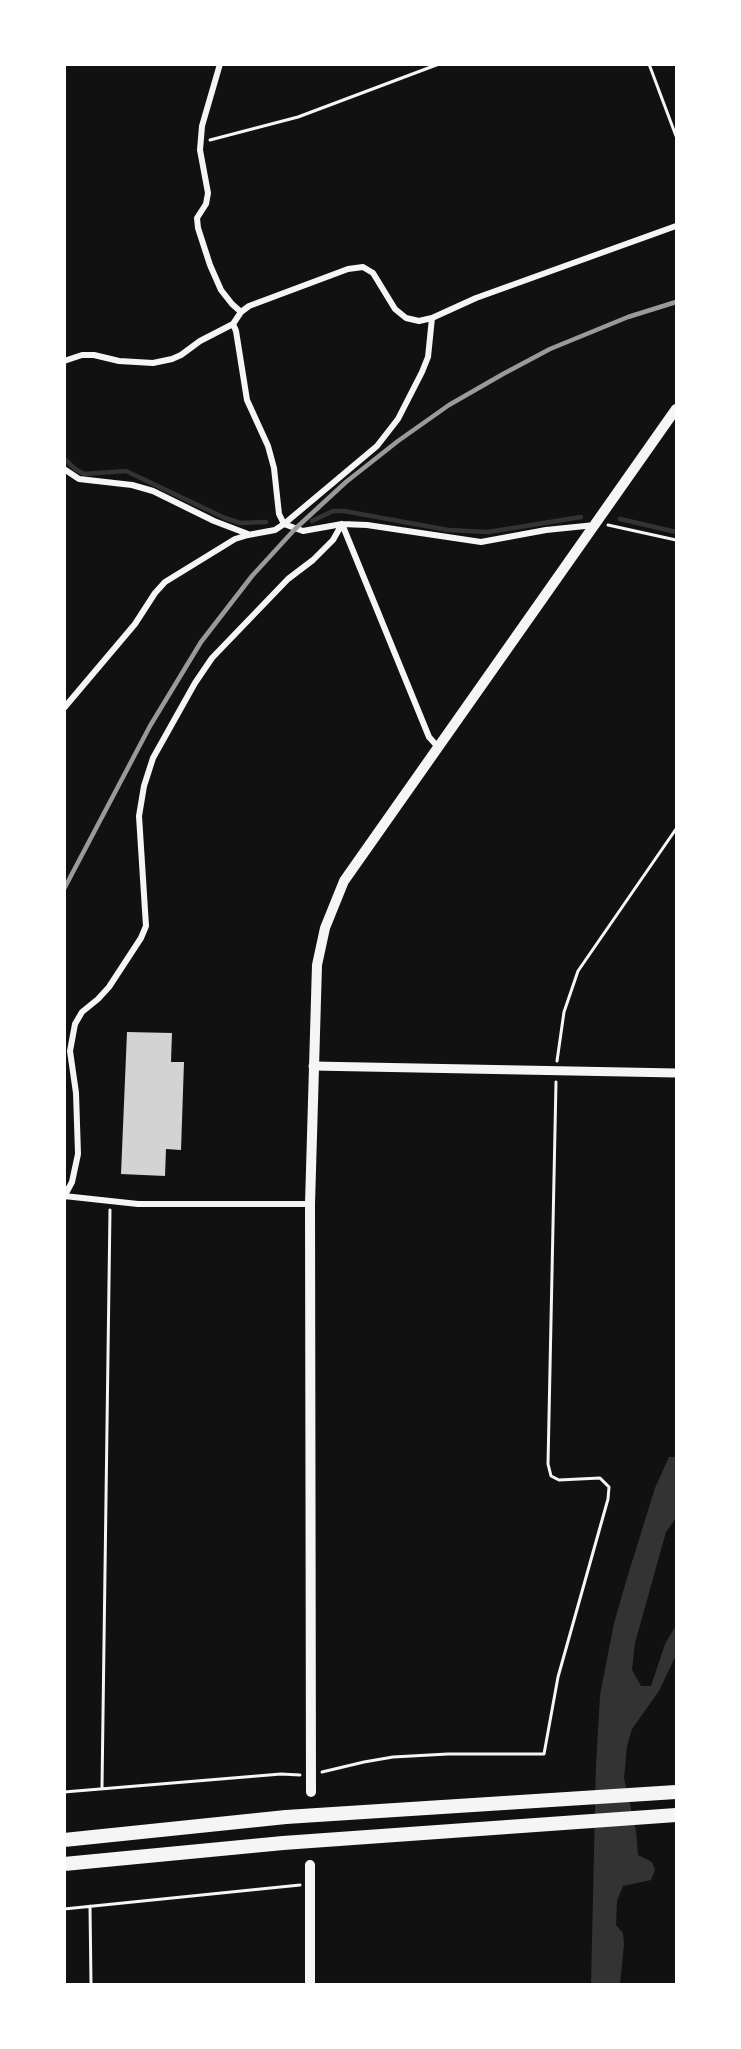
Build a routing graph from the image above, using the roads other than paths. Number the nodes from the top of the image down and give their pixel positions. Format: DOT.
graph roads {
  1 [pos="220,64"];
  2 [pos="676,226"];
  3 [pos="241,312"];
  4 [pos="432,318"];
  5 [pos="233,324"];
  6 [pos="64,361"];
  7 [pos="676,409"];
  8 [pos="64,469"];
  9 [pos="284,524"];
  10 [pos="342,525"];
  11 [pos="596,525"];
  12 [pos="248,535"];
  13 [pos="64,708"];
  14 [pos="438,747"];
  15 [pos="313,1066"];
  16 [pos="676,1073"];
  17 [pos="65,1196"];
  18 [pos="310,1204"];
  19 [pos="311,1792"];
  20 [pos="676,1792"];
  21 [pos="676,1815"];
  22 [pos="64,1840"];
  23 [pos="64,1864"];
  24 [pos="310,1865"];
  25 [pos="310,1984"];
  1 -- 3 [label="street"];
  2 -- 4 [label="street"];
  3 -- 4 [label="street"];
  3 -- 5 [label="street"];
  4 -- 9 [label="street"];
  5 -- 6 [label="street"];
  5 -- 9 [label="street"];
  7 -- 11 [label="main road"];
  8 -- 12 [label="street"];
  9 -- 10 [label="street"];
  9 -- 12 [label="street"];
  10 -- 11 [label="street"];
  10 -- 14 [label="street"];
  10 -- 17 [label="street"];
  11 -- 14 [label="main road"];
  12 -- 13 [label="street"];
  14 -- 15 [label="main road"];
  15 -- 16 [label="street"];
  15 -- 18 [label="main road"];
  17 -- 18 [label="street"];
  18 -- 19 [label="main road"];
  20 -- 22 [label="highway"];
  21 -- 23 [label="highway"];
  24 -- 25 [label="main road"];
}
